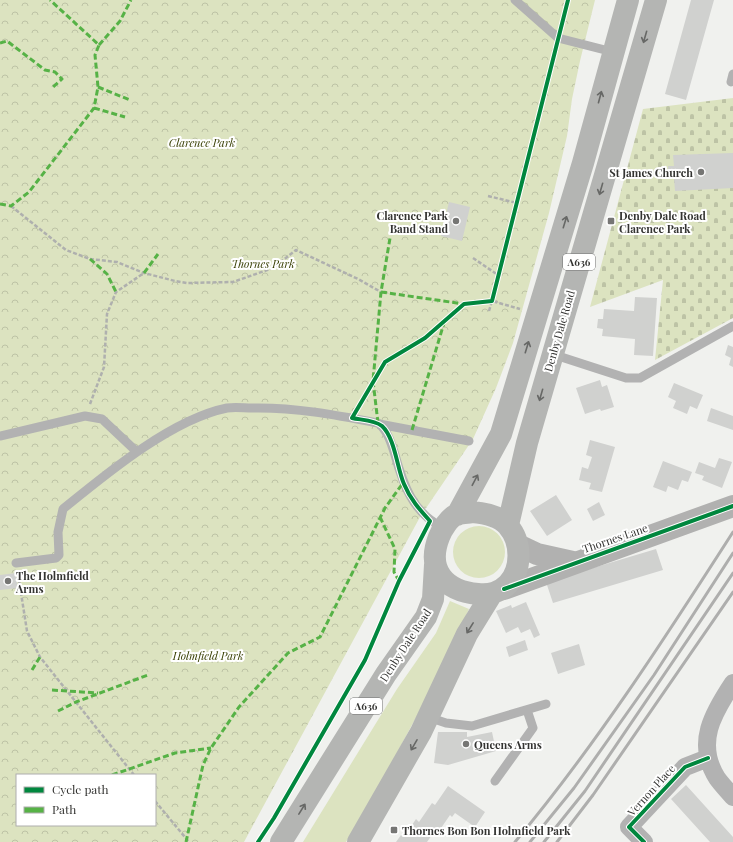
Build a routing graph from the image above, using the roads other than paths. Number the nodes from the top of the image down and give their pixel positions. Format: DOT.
graph roads {
  1 [pos="515,0"];
  2 [pos="628,0"];
  3 [pos="656,0"];
  4 [pos="613,52"];
  5 [pos="733,326"];
  6 [pos="552,354"];
  7 [pos="378,423"];
  8 [pos="0,436"];
  9 [pos="469,441"];
  10 [pos="137,452"];
  11 [pos="733,506"];
  12 [pos="450,521"];
  13 [pos="508,525"];
  14 [pos="518,545"];
  15 [pos="573,562"];
  16 [pos="16,563"];
  17 [pos="435,565"];
  18 [pos="497,592"];
  19 [pos="733,683"];
  20 [pos="546,704"];
  21 [pos="527,710"];
  22 [pos="428,717"];
  23 [pos="708,758"];
  24 [pos="495,782"];
  25 [pos="733,797"];
  26 [pos="281,842"];
  27 [pos="358,842"];
  28 [pos="644,842"];
  1 -- 4 [label="lane"];
  2 -- 4 [label="main road, A636"];
  3 -- 6 [label="main road, Denby Dale Road / A636, one-way"];
  12 -- 4 [label="main road, A636, one-way"];
  5 -- 6 [label="lane"];
  6 -- 13 [label="main road, Denby Dale Road / A636, one-way"];
  7 -- 9 [label="lane"];
  7 -- 10 [label="lane"];
  7 -- 12 [label="lane"];
  8 -- 10 [label="lane"];
  10 -- 16 [label="lane"];
  11 -- 15 [label="street, Thornes Lane"];
  12 -- 13 [label="main road"];
  12 -- 17 [label="main road, A636"];
  13 -- 14 [label="main road"];
  14 -- 15 [label="street, Thornes Lane"];
  14 -- 18 [label="main road"];
  15 -- 18 [label="street, Thornes Lane"];
  17 -- 18 [label="main road"];
  26 -- 17 [label="main road, Denby Dale Road / A636, one-way"];
  18 -- 22 [label="main road, one-way"];
  19 -- 23 [label="street"];
  20 -- 21 [label="lane"];
  21 -- 22 [label="lane"];
  21 -- 24 [label="lane"];
  22 -- 27 [label="main road, one-way"];
  23 -- 25 [label="street"];
  23 -- 28 [label="street, Vernon Place"];
}
